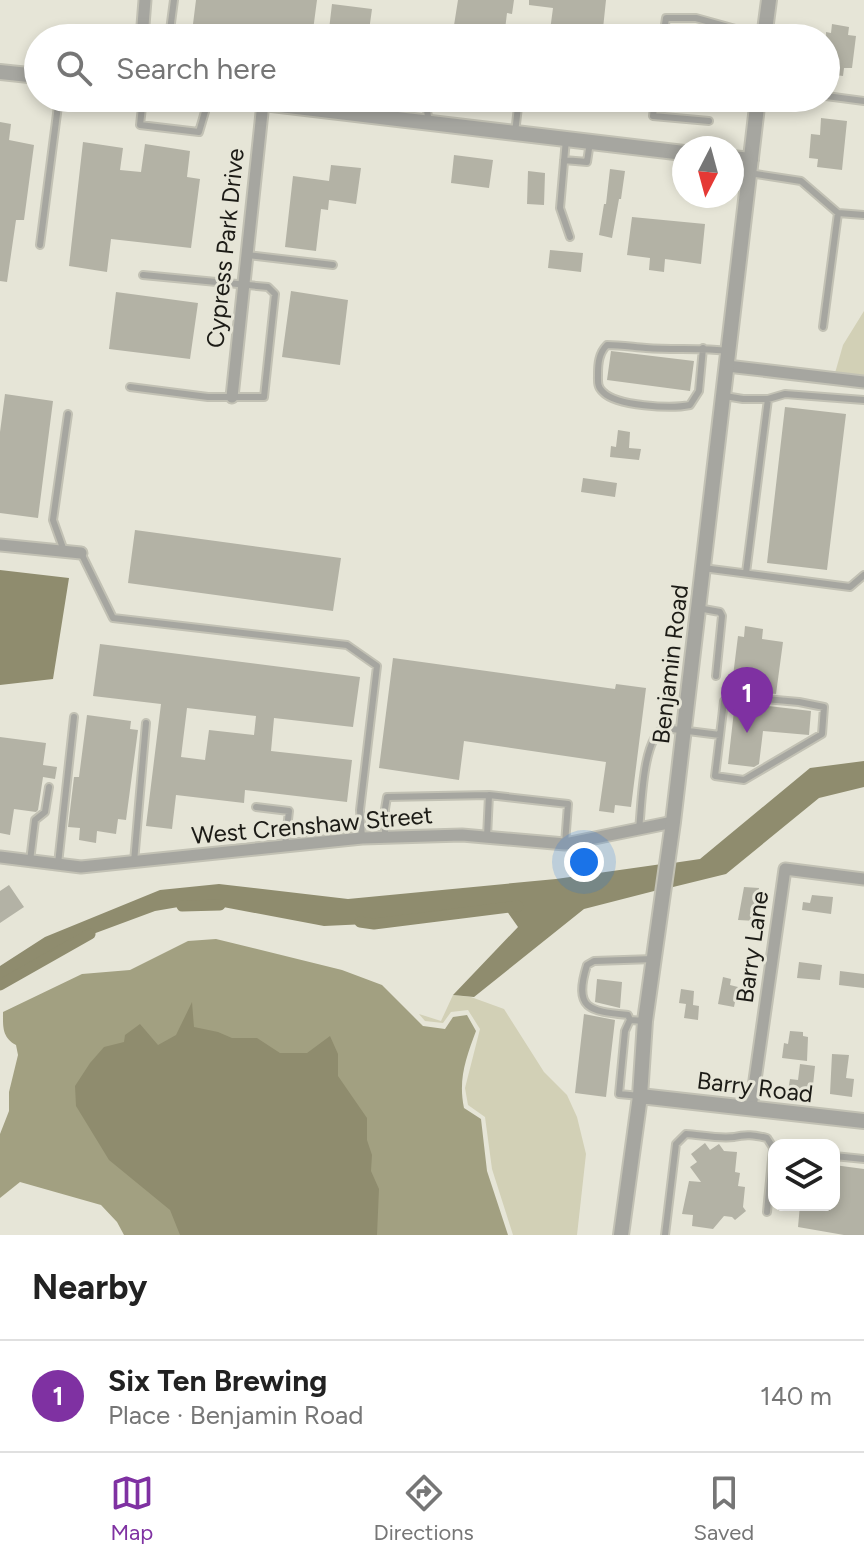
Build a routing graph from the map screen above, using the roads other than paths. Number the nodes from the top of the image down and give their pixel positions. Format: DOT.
graph roads {
  1 [pos="145,0"];
  2 [pos="174,0"];
  3 [pos="769,0"];
  4 [pos="143,24"];
  5 [pos="171,24"];
  6 [pos="665,24"];
  7 [pos="717,24"];
  8 [pos="766,24"];
  9 [pos="0,72"];
  10 [pos="24,75"];
  11 [pos="840,98"];
  12 [pos="864,101"];
  13 [pos="57,112"];
  14 [pos="141,112"];
  15 [pos="205,112"];
  16 [pos="262,112"];
  17 [pos="338,112"];
  18 [pos="427,112"];
  19 [pos="517,112"];
  20 [pos="653,112"];
  21 [pos="756,112"];
  22 [pos="709,121"];
  23 [pos="429,123"];
  24 [pos="515,133"];
  25 [pos="566,139"];
  26 [pos="590,142"];
  27 [pos="672,152"];
  28 [pos="564,160"];
  29 [pos="744,163"];
  30 [pos="750,166"];
  31 [pos="838,213"];
  32 [pos="864,215"];
  33 [pos="570,237"];
  34 [pos="40,245"];
  35 [pos="247,255"];
  36 [pos="333,265"];
  37 [pos="143,275"];
  38 [pos="243,286"];
  39 [pos="823,327"];
  40 [pos="703,348"];
  41 [pos="728,358"];
  42 [pos="864,382"];
  43 [pos="130,387"];
  44 [pos="724,396"];
  45 [pos="232,397"];
  46 [pos="768,399"];
  47 [pos="864,400"];
  48 [pos="68,414"];
  49 [pos="0,545"];
  50 [pos="64,551"];
  51 [pos="81,553"];
  52 [pos="703,568"];
  53 [pos="746,573"];
  54 [pos="864,575"];
  55 [pos="698,608"];
  56 [pos="716,676"];
  57 [pos="74,717"];
  58 [pos="146,723"];
  59 [pos="684,730"];
  60 [pos="720,735"];
  61 [pos="49,787"];
  62 [pos="489,795"];
  63 [pos="256,807"];
  64 [pos="673,822"];
  65 [pos="639,829"];
  66 [pos="385,837"];
  67 [pos="487,837"];
  68 [pos="362,838"];
  69 [pos="565,844"];
  70 [pos="285,847"];
  71 [pos="0,857"];
  72 [pos="30,861"];
  73 [pos="134,862"];
  74 [pos="58,864"];
  75 [pos="864,879"];
  76 [pos="654,959"];
  77 [pos="637,1020"];
  78 [pos="640,1096"];
  79 [pos="751,1108"];
  80 [pos="864,1121"];
  81 [pos="768,1140"];
  82 [pos="840,1157"];
  83 [pos="864,1159"];
  84 [pos="768,1202"];
  85 [pos="767,1212"];
  86 [pos="621,1235"];
  87 [pos="665,1235"];
  1 -- 4 [label="street"];
  2 -- 5 [label="lane"];
  3 -- 8 [label="street"];
  6 -- 7 [label="lane"];
  9 -- 10 [label="street"];
  11 -- 12 [label="lane"];
  13 -- 34 [label="lane"];
  14 -- 15 [label="lane"];
  16 -- 35 [label="street, Cypress Park Drive"];
  17 -- 23 [label="street"];
  18 -- 23 [label="lane"];
  19 -- 24 [label="lane"];
  20 -- 22 [label="lane"];
  21 -- 30 [label="street, Benjamin Road"];
  23 -- 24 [label="street"];
  24 -- 25 [label="street"];
  25 -- 26 [label="street"];
  25 -- 28 [label="lane"];
  26 -- 27 [label="street"];
  26 -- 28 [label="lane"];
  28 -- 33 [label="lane"];
  29 -- 30 [label="street"];
  30 -- 31 [label="lane"];
  30 -- 41 [label="street, Benjamin Road"];
  31 -- 32 [label="lane"];
  31 -- 39 [label="lane"];
  35 -- 36 [label="lane"];
  35 -- 38 [label="street, Cypress Park Drive"];
  37 -- 38 [label="lane"];
  38 -- 45 [label="street, Cypress Park Drive"];
  38 -- 45 [label="lane"];
  40 -- 40 [label="lane"];
  40 -- 41 [label="lane"];
  41 -- 42 [label="street"];
  41 -- 44 [label="street, Benjamin Road"];
  43 -- 45 [label="lane"];
  44 -- 46 [label="lane"];
  44 -- 52 [label="street, Benjamin Road"];
  46 -- 47 [label="lane"];
  46 -- 53 [label="lane"];
  48 -- 50 [label="lane"];
  49 -- 50 [label="street"];
  50 -- 51 [label="street"];
  51 -- 68 [label="lane"];
  52 -- 53 [label="lane"];
  52 -- 55 [label="street, Benjamin Road"];
  53 -- 54 [label="lane"];
  55 -- 56 [label="lane"];
  55 -- 59 [label="street, Benjamin Road"];
  57 -- 74 [label="lane"];
  58 -- 73 [label="lane"];
  59 -- 60 [label="lane"];
  59 -- 64 [label="street, Benjamin Road"];
  59 -- 65 [label="lane"];
  60 -- 60 [label="lane"];
  61 -- 72 [label="lane"];
  62 -- 66 [label="lane"];
  62 -- 67 [label="lane"];
  62 -- 69 [label="lane"];
  63 -- 70 [label="lane"];
  64 -- 65 [label="street, West Crenshaw Street"];
  64 -- 76 [label="street, Benjamin Road"];
  65 -- 69 [label="street, West Crenshaw Street"];
  66 -- 67 [label="street, West Crenshaw Street"];
  66 -- 68 [label="street, West Crenshaw Street"];
  67 -- 69 [label="street, West Crenshaw Street"];
  68 -- 70 [label="street, West Crenshaw Street"];
  70 -- 73 [label="street, West Crenshaw Street"];
  71 -- 72 [label="street, West Crenshaw Street"];
  72 -- 74 [label="street, West Crenshaw Street"];
  73 -- 74 [label="street, West Crenshaw Street"];
  75 -- 79 [label="street, Barry Lane"];
  76 -- 77 [label="street, Benjamin Road"];
  76 -- 77 [label="lane"];
  77 -- 78 [label="street, Benjamin Road"];
  77 -- 78 [label="lane"];
  78 -- 79 [label="street, Barry Road"];
  78 -- 86 [label="street, Benjamin Road"];
  79 -- 80 [label="street, Barry Road"];
  81 -- 87 [label="lane"];
  82 -- 83 [label="lane"];
  84 -- 85 [label="lane"];
}
